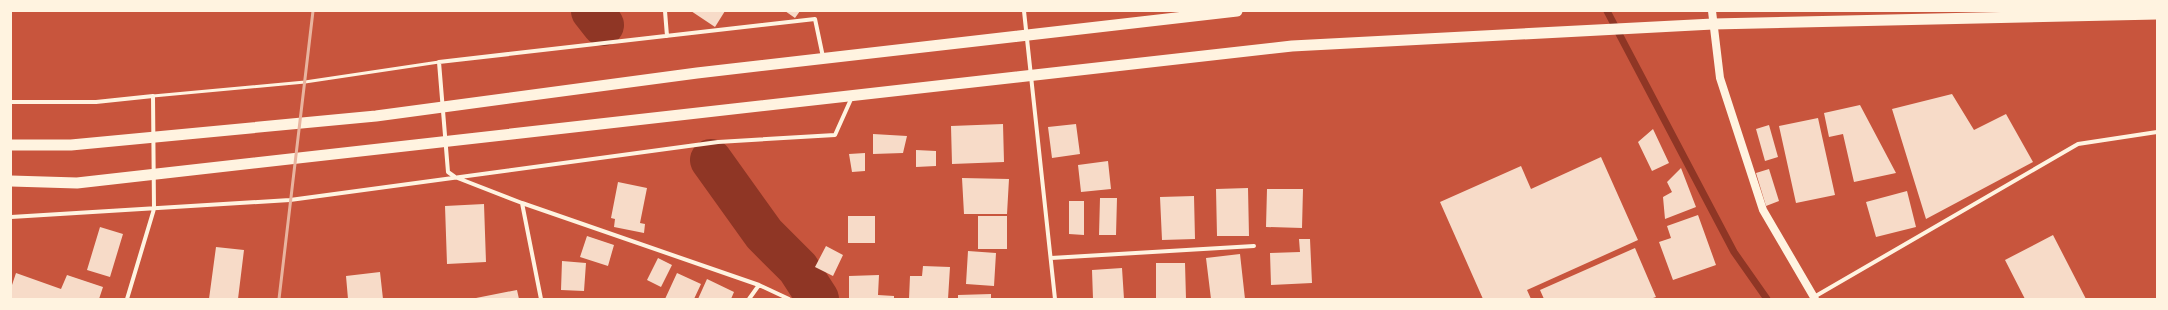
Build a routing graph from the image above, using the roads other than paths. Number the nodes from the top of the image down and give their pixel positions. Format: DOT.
graph roads {
  1 [pos="665,11"];
  2 [pos="1024,11"];
  3 [pos="1237,11"];
  4 [pos="1712,11"];
  5 [pos="2157,14"];
  6 [pos="1713,24"];
  7 [pos="1027,34"];
  8 [pos="667,36"];
  9 [pos="823,60"];
  10 [pos="439,62"];
  11 [pos="1032,76"];
  12 [pos="153,96"];
  13 [pos="852,96"];
  14 [pos="11,102"];
  15 [pos="2157,132"];
  16 [pos="11,145"];
  17 [pos="455,177"];
  18 [pos="11,182"];
  19 [pos="522,203"];
  20 [pos="154,209"];
  21 [pos="11,217"];
  22 [pos="1254,246"];
  23 [pos="1051,258"];
  24 [pos="759,285"];
  25 [pos="1813,298"];
  26 [pos="127,299"];
  27 [pos="541,299"];
  28 [pos="749,299"];
  29 [pos="789,299"];
  30 [pos="1055,299"];
  1 -- 8 [label="street"];
  2 -- 7 [label="street"];
  3 -- 7 [label="highway"];
  4 -- 6 [label="main road"];
  5 -- 6 [label="highway"];
  6 -- 11 [label="highway"];
  6 -- 25 [label="main road"];
  7 -- 9 [label="highway"];
  7 -- 11 [label="street"];
  8 -- 9 [label="street"];
  8 -- 10 [label="street"];
  9 -- 16 [label="highway"];
  10 -- 12 [label="lane"];
  10 -- 17 [label="street"];
  11 -- 13 [label="highway"];
  11 -- 23 [label="street"];
  12 -- 14 [label="street"];
  12 -- 20 [label="street"];
  13 -- 17 [label="street"];
  13 -- 18 [label="highway"];
  15 -- 25 [label="street"];
  17 -- 19 [label="street"];
  17 -- 20 [label="street"];
  19 -- 24 [label="street"];
  19 -- 27 [label="street"];
  20 -- 21 [label="street"];
  20 -- 26 [label="street"];
  22 -- 23 [label="street"];
  23 -- 30 [label="street"];
  24 -- 28 [label="street"];
  24 -- 29 [label="street"];
}
